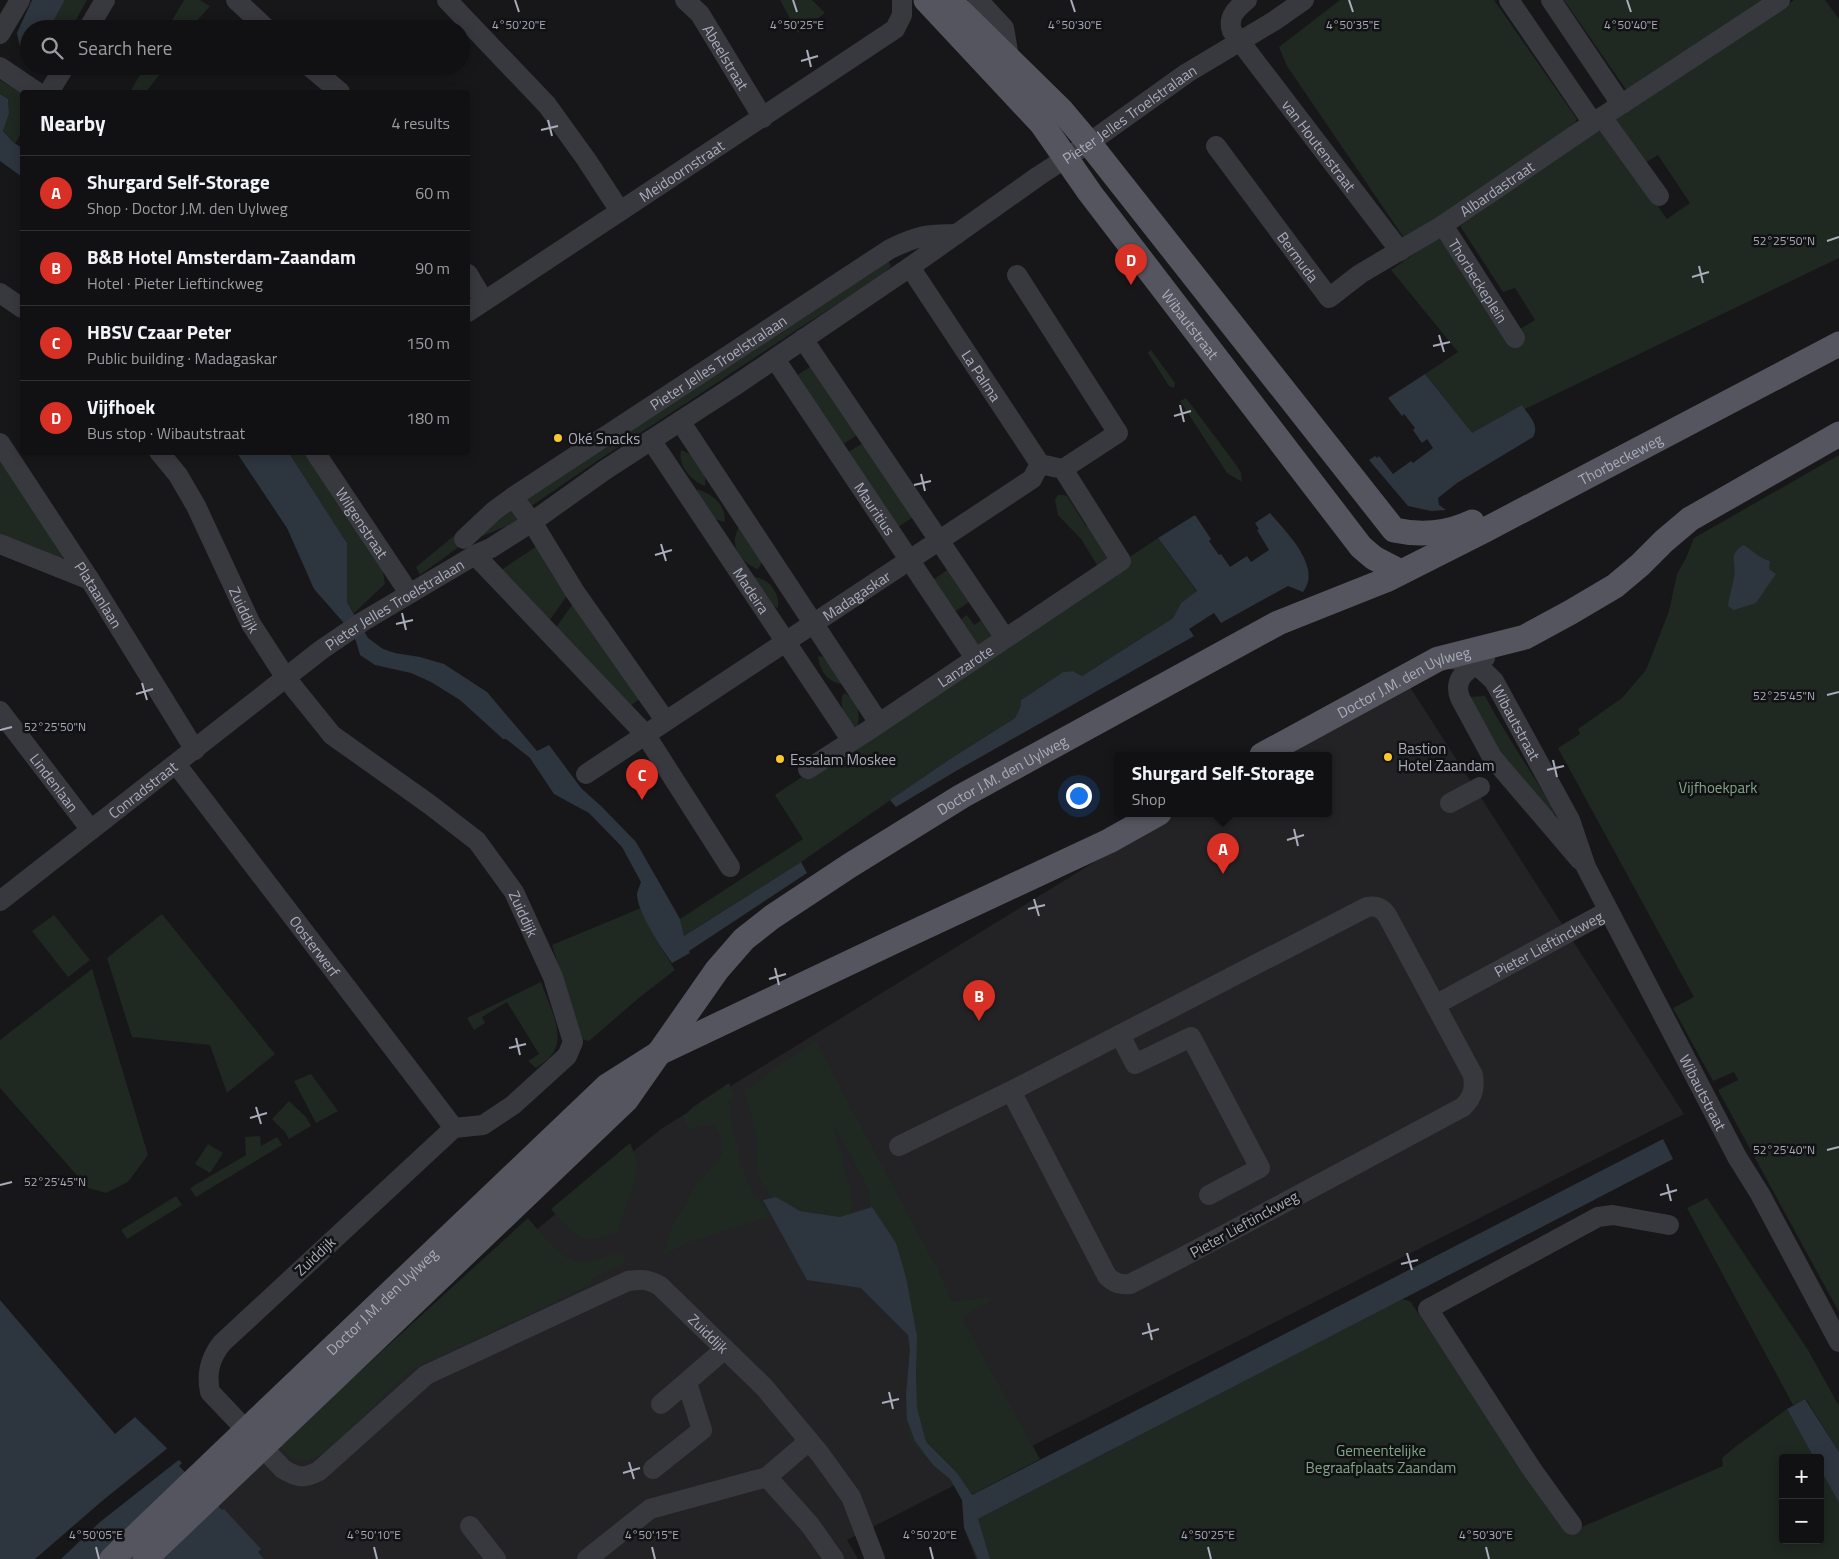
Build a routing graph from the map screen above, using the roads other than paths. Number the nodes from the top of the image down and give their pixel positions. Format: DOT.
graph roads {
  1 [pos="20,0"];
  2 [pos="105,0"];
  3 [pos="236,0"];
  4 [pos="447,0"];
  5 [pos="686,0"];
  6 [pos="902,0"];
  7 [pos="926,0"];
  8 [pos="949,0"];
  9 [pos="978,0"];
  10 [pos="1304,0"];
  11 [pos="1509,0"];
  12 [pos="1551,0"];
  13 [pos="1780,0"];
  14 [pos="1241,5"];
  15 [pos="93,20"];
  16 [pos="257,20"];
  17 [pos="466,20"];
  18 [pos="470,24"];
  19 [pos="0,34"];
  20 [pos="1238,41"];
  21 [pos="1009,58"];
  22 [pos="0,67"];
  23 [pos="59,75"];
  24 [pos="320,75"];
  25 [pos="34,90"];
  26 [pos="50,90"];
  27 [pos="338,90"];
  28 [pos="1621,104"];
  29 [pos="763,118"];
  30 [pos="1598,120"];
  31 [pos="1089,143"];
  32 [pos="1216,146"];
  33 [pos="1066,160"];
  34 [pos="1659,196"];
  35 [pos="620,211"];
  36 [pos="1443,225"];
  37 [pos="957,234"];
  38 [pos="1400,251"];
  39 [pos="910,267"];
  40 [pos="1016,275"];
  41 [pos="470,282"];
  42 [pos="0,293"];
  43 [pos="20,307"];
  44 [pos="476,307"];
  45 [pos="1839,329"];
  46 [pos="1515,338"];
  47 [pos="803,340"];
  48 [pos="1839,344"];
  49 [pos="775,359"];
  50 [pos="680,421"];
  51 [pos="1839,434"];
  52 [pos="650,440"];
  53 [pos="0,443"];
  54 [pos="161,455"];
  55 [pos="317,455"];
  56 [pos="1040,464"];
  57 [pos="1063,470"];
  58 [pos="513,497"];
  59 [pos="532,522"];
  60 [pos="939,540"];
  61 [pos="0,544"];
  62 [pos="469,547"];
  63 [pos="909,560"];
  64 [pos="1401,572"];
  65 [pos="90,580"];
  66 [pos="409,594"];
  67 [pos="813,623"];
  68 [pos="1525,637"];
  69 [pos="1005,638"];
  70 [pos="786,641"];
  71 [pos="975,658"];
  72 [pos="1438,659"];
  73 [pos="1476,665"];
  74 [pos="286,678"];
  75 [pos="0,711"];
  76 [pos="665,720"];
  77 [pos="879,723"];
  78 [pos="645,734"];
  79 [pos="852,741"];
  80 [pos="195,750"];
  81 [pos="1268,752"];
  82 [pos="176,764"];
  83 [pos="808,769"];
  84 [pos="586,774"];
  85 [pos="1480,787"];
  86 [pos="1450,803"];
  87 [pos="1152,817"];
  88 [pos="91,830"];
  89 [pos="730,867"];
  90 [pos="1586,867"];
  91 [pos="2,897"];
  92 [pos="1608,911"];
  93 [pos="1435,1005"];
  94 [pos="1120,1035"];
  95 [pos="659,1054"];
  96 [pos="1011,1091"];
  97 [pos="454,1128"];
  98 [pos="899,1146"];
  99 [pos="1209,1195"];
  100 [pos="1669,1225"];
  101 [pos="1839,1342"];
  102 [pos="725,1349"];
  103 [pos="687,1382"];
  104 [pos="661,1404"];
  105 [pos="265,1429"];
  106 [pos="809,1441"];
  107 [pos="653,1469"];
  108 [pos="768,1478"];
  109 [pos="1572,1525"];
  110 [pos="470,1526"];
  111 [pos="112,1559"];
  112 [pos="145,1559"];
  113 [pos="496,1559"];
  114 [pos="587,1559"];
  115 [pos="834,1559"];
  116 [pos="875,1559"];
  1 -- 19 [label="street"];
  2 -- 15 [label="street"];
  3 -- 16 [label="street"];
  4 -- 17 [label="street"];
  5 -- 29 [label="street, Abeelstraat"];
  6 -- 29 [label="street, Meidoornstraat"];
  7 -- 33 [label="main road, Wibautstraat"];
  8 -- 21 [label="main road, Wibautstraat"];
  9 -- 21 [label="street"];
  10 -- 20 [label="street, Pieter Jelles Troelstralaan"];
  11 -- 30 [label="street"];
  12 -- 28 [label="street"];
  13 -- 28 [label="street"];
  14 -- 20 [label="street"];
  18 -- 35 [label="street"];
  20 -- 31 [label="street, Pieter Jelles Troelstralaan"];
  20 -- 38 [label="street, van Houtenstraat"];
  21 -- 31 [label="main road, Wibautstraat"];
  22 -- 25 [label="street"];
  23 -- 26 [label="street"];
  24 -- 27 [label="street"];
  28 -- 30 [label="street, Albardastraat"];
  29 -- 35 [label="street, Meidoornstraat"];
  30 -- 34 [label="street"];
  30 -- 36 [label="street, Albardastraat"];
  31 -- 33 [label="street, Pieter Jelles Troelstralaan"];
  31 -- 45 [label="main road, Wibautstraat"];
  32 -- 38 [label="street, Bermuda"];
  33 -- 37 [label="street, Pieter Jelles Troelstralaan"];
  33 -- 64 [label="main road, Wibautstraat"];
  35 -- 44 [label="street, Meidoornstraat"];
  36 -- 38 [label="street, Albardastraat"];
  36 -- 46 [label="street, Thorbeckeplein"];
  37 -- 39 [label="street, Pieter Jelles Troelstralaan"];
  37 -- 58 [label="street, Pieter Jelles Troelstralaan"];
  39 -- 47 [label="street, Pieter Jelles Troelstralaan"];
  39 -- 56 [label="street, La Palma"];
  40 -- 57 [label="street"];
  41 -- 44 [label="street"];
  42 -- 43 [label="street"];
  47 -- 49 [label="street, Pieter Jelles Troelstralaan"];
  47 -- 60 [label="street"];
  48 -- 64 [label="main road, Thorbeckeweg"];
  49 -- 50 [label="street, Pieter Jelles Troelstralaan"];
  49 -- 63 [label="street, Mauritius"];
  50 -- 52 [label="street, Pieter Jelles Troelstralaan"];
  50 -- 67 [label="street"];
  51 -- 68 [label="main road"];
  52 -- 59 [label="street, Pieter Jelles Troelstralaan"];
  52 -- 70 [label="street, Madeira"];
  53 -- 65 [label="street, Plataanlaan"];
  54 -- 74 [label="street, Zuiddijk"];
  55 -- 66 [label="street, Wilgenstraat"];
  56 -- 57 [label="street"];
  56 -- 60 [label="street, Madagaskar"];
  57 -- 69 [label="street, Lanzarote"];
  58 -- 59 [label="street"];
  58 -- 62 [label="street, Pieter Jelles Troelstralaan"];
  59 -- 62 [label="street, Pieter Jelles Troelstralaan"];
  59 -- 76 [label="street"];
  60 -- 63 [label="street, Madagaskar"];
  60 -- 69 [label="street"];
  61 -- 65 [label="street"];
  62 -- 66 [label="street, Pieter Jelles Troelstralaan"];
  62 -- 78 [label="street"];
  63 -- 67 [label="street, Madagaskar"];
  63 -- 71 [label="street, Mauritius"];
  64 -- 95 [label="main road, Doctor J.M. den Uylweg"];
  65 -- 80 [label="street, Plataanlaan"];
  66 -- 74 [label="street, Pieter Jelles Troelstralaan"];
  67 -- 70 [label="street, Madagaskar"];
  67 -- 77 [label="street"];
  68 -- 72 [label="main road, Doctor J.M. den Uylweg"];
  68 -- 73 [label="street, Wibautstraat"];
  69 -- 71 [label="street, Lanzarote"];
  70 -- 76 [label="street, Madagaskar"];
  70 -- 79 [label="street, Madeira"];
  71 -- 77 [label="street, Lanzarote"];
  72 -- 73 [label="street"];
  72 -- 81 [label="main road, Doctor J.M. den Uylweg"];
  73 -- 90 [label="street, Wibautstraat"];
  73 -- 90 [label="street, Wibautstraat"];
  74 -- 80 [label="street, Conradstraat"];
  74 -- 97 [label="street, Zuiddijk"];
  75 -- 88 [label="street, Lindenlaan"];
  76 -- 78 [label="street, Madagaskar"];
  77 -- 79 [label="street, Lanzarote"];
  78 -- 84 [label="street, Madagaskar"];
  78 -- 89 [label="street"];
  79 -- 83 [label="street, Lanzarote"];
  80 -- 82 [label="street, Conradstraat"];
  82 -- 88 [label="street, Conradstraat"];
  82 -- 97 [label="street, Oosterwerf"];
  85 -- 86 [label="street"];
  87 -- 95 [label="main road, Doctor J.M. den Uylweg"];
  88 -- 91 [label="street, Conradstraat"];
  90 -- 92 [label="street, Wibautstraat"];
  92 -- 93 [label="street, Pieter Lieftinckweg"];
  92 -- 101 [label="street, Wibautstraat"];
  93 -- 94 [label="street, Pieter Lieftinckweg"];
  93 -- 96 [label="street, Pieter Lieftinckweg"];
  94 -- 96 [label="street, Pieter Lieftinckweg"];
  94 -- 99 [label="street"];
  95 -- 105 [label="main road, Doctor J.M. den Uylweg"];
  96 -- 98 [label="street, Pieter Lieftinckweg"];
  97 -- 102 [label="street, Zuiddijk"];
  100 -- 109 [label="street"];
  102 -- 103 [label="street"];
  102 -- 106 [label="street, Zuiddijk"];
  103 -- 104 [label="street"];
  103 -- 107 [label="street"];
  105 -- 111 [label="main road, Doctor J.M. den Uylweg, bridge"];
  105 -- 112 [label="main road, Doctor J.M. den Uylweg, bridge"];
  106 -- 108 [label="street"];
  106 -- 116 [label="street, Zuiddijk"];
  108 -- 114 [label="street"];
  108 -- 115 [label="street"];
  110 -- 113 [label="street"];
}
